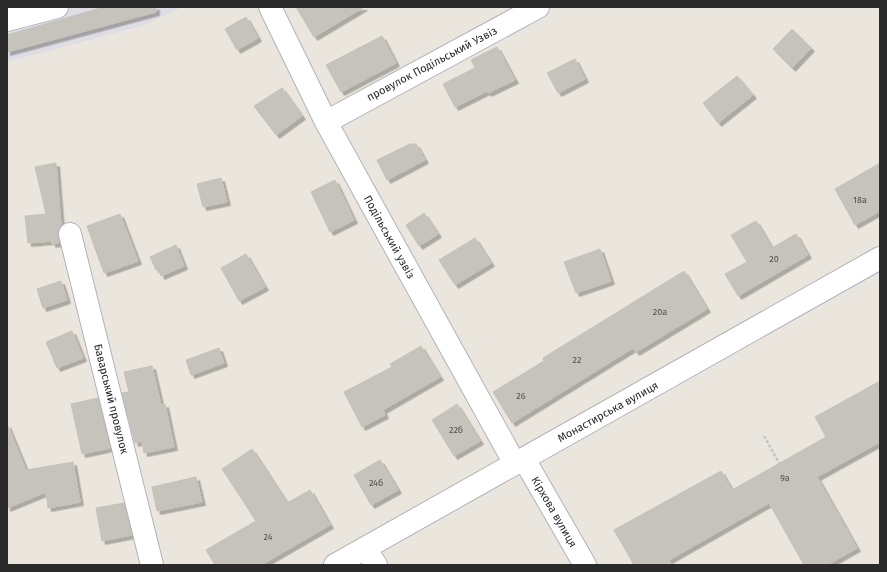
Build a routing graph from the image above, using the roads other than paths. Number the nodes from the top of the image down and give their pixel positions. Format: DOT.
graph roads {
  1 [pos="57,7"];
  2 [pos="270,7"];
  3 [pos="538,7"];
  4 [pos="7,20"];
  5 [pos="326,122"];
  6 [pos="70,234"];
  7 [pos="880,258"];
  8 [pos="519,461"];
  9 [pos="370,557"];
  10 [pos="152,565"];
  11 [pos="336,565"];
  12 [pos="585,565"];
  1 -- 4 [label="street"];
  2 -- 5 [label="street, Подільський узвіз"];
  3 -- 5 [label="street, провулок Подільський Узвіз"];
  5 -- 8 [label="street, Подільський узвіз"];
  6 -- 10 [label="street, Баварський провулок"];
  7 -- 8 [label="street, Монастирська вулиця"];
  8 -- 9 [label="street, Монастирська вулиця"];
  8 -- 12 [label="street, Кірхова вулиця"];
  9 -- 11 [label="street, Монастирська вулиця"];
}
